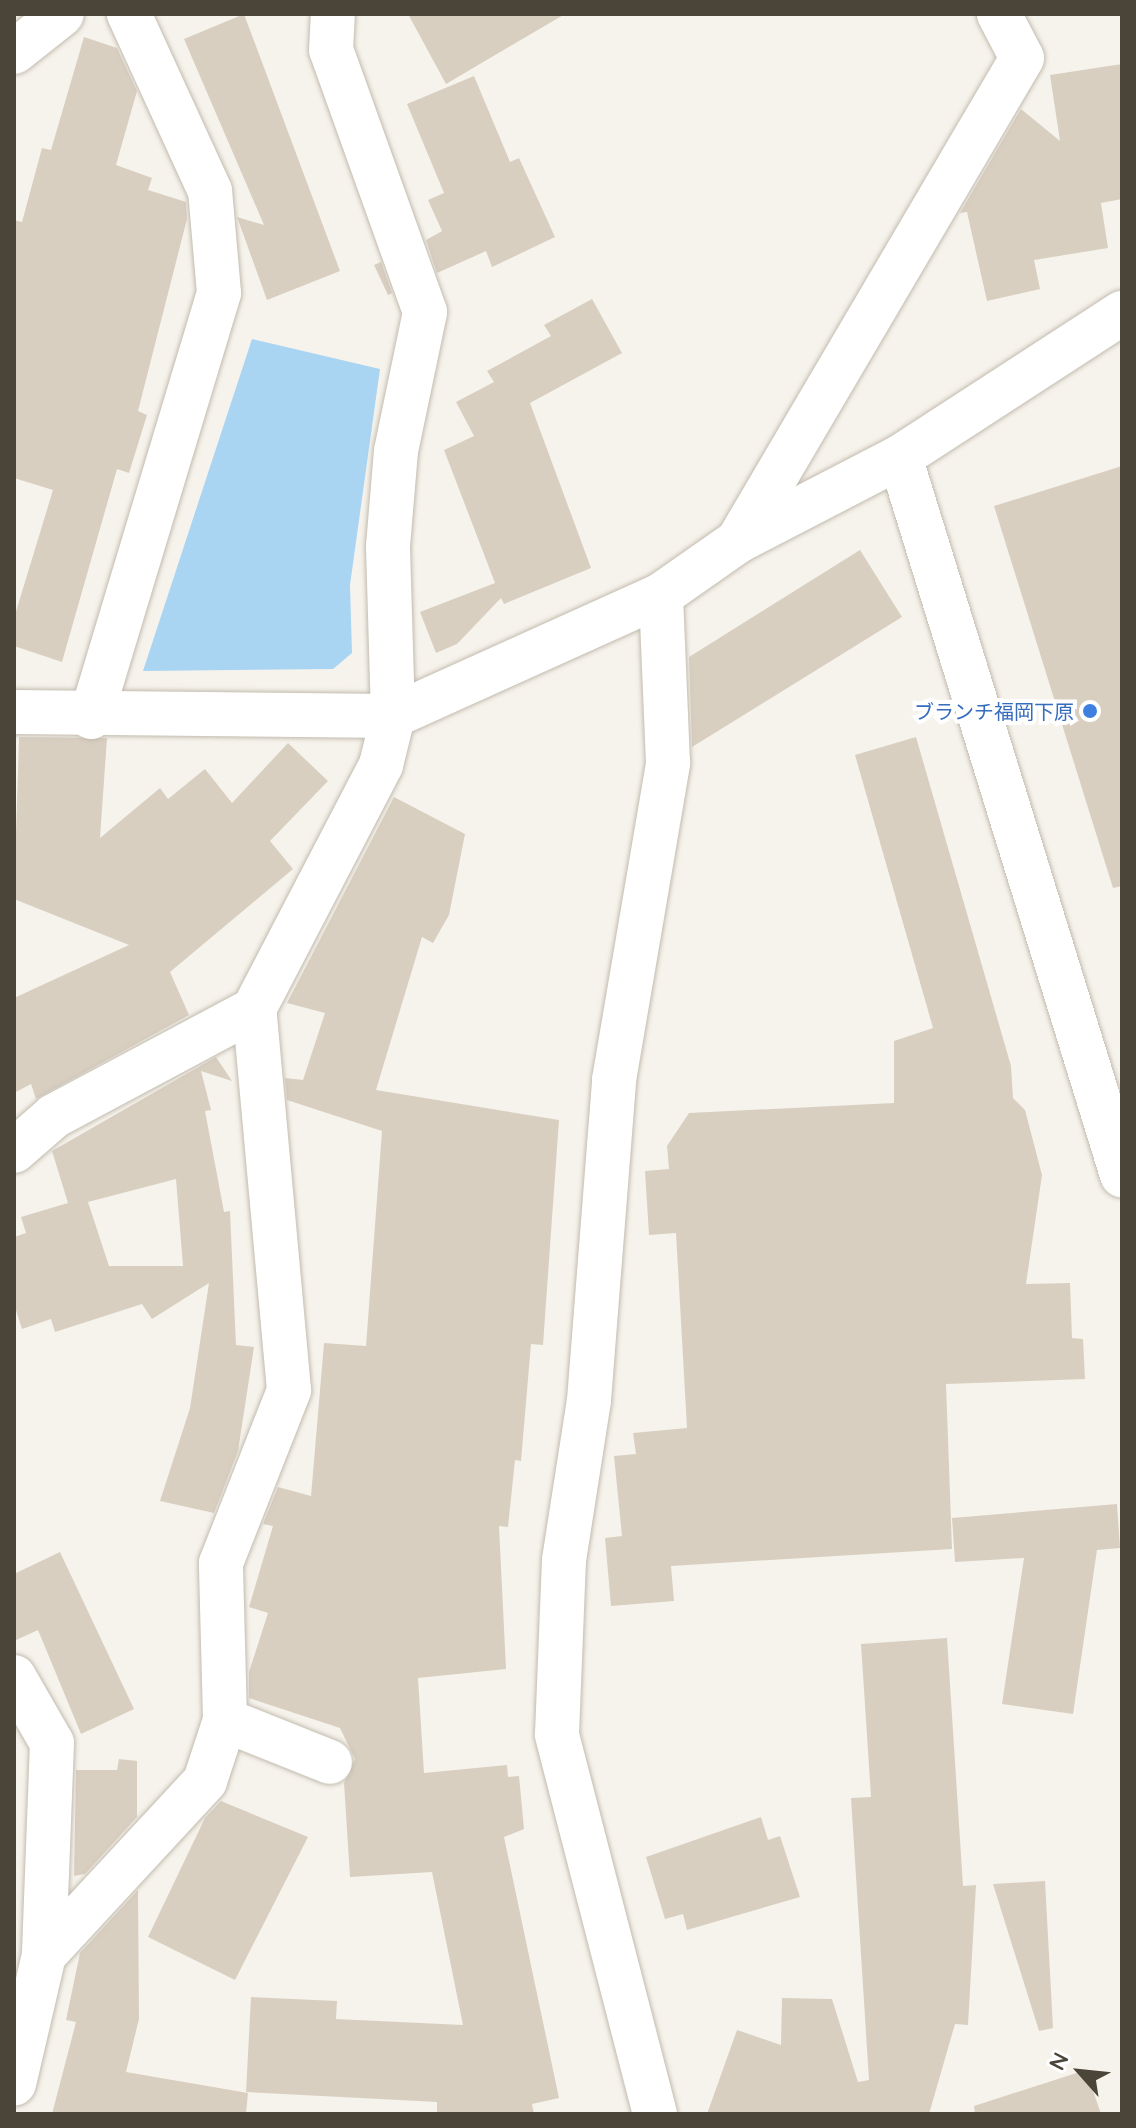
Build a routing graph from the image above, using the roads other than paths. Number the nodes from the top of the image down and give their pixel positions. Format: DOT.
graph roads {
  1 [pos="62,14"];
  2 [pos="129,14"];
  3 [pos="333,14"];
  4 [pos="999,14"];
  5 [pos="14,52"];
  6 [pos="1122,313"];
  7 [pos="900,457"];
  8 [pos="738,541"];
  9 [pos="661,595"];
  10 [pos="14,712"];
  11 [pos="393,716"];
  12 [pos="91,717"];
  13 [pos="254,1009"];
  14 [pos="14,1151"];
  15 [pos="1122,1175"];
  16 [pos="14,1677"];
  17 [pos="225,1720"];
  18 [pos="330,1762"];
  19 [pos="29,1944"];
  20 [pos="14,2084"];
  21 [pos="655,2114"];
  1 -- 5 [label="street"];
  2 -- 12 [label="street"];
  3 -- 11 [label="street"];
  4 -- 8 [label="street"];
  6 -- 7 [label="street"];
  7 -- 8 [label="street"];
  7 -- 15 [label="street"];
  8 -- 9 [label="street"];
  9 -- 11 [label="street"];
  9 -- 21 [label="street"];
  10 -- 12 [label="street"];
  11 -- 12 [label="street"];
  11 -- 13 [label="street"];
  13 -- 14 [label="street"];
  13 -- 17 [label="street"];
  16 -- 19 [label="street"];
  17 -- 18 [label="street"];
  17 -- 19 [label="street"];
  19 -- 20 [label="street"];
}
